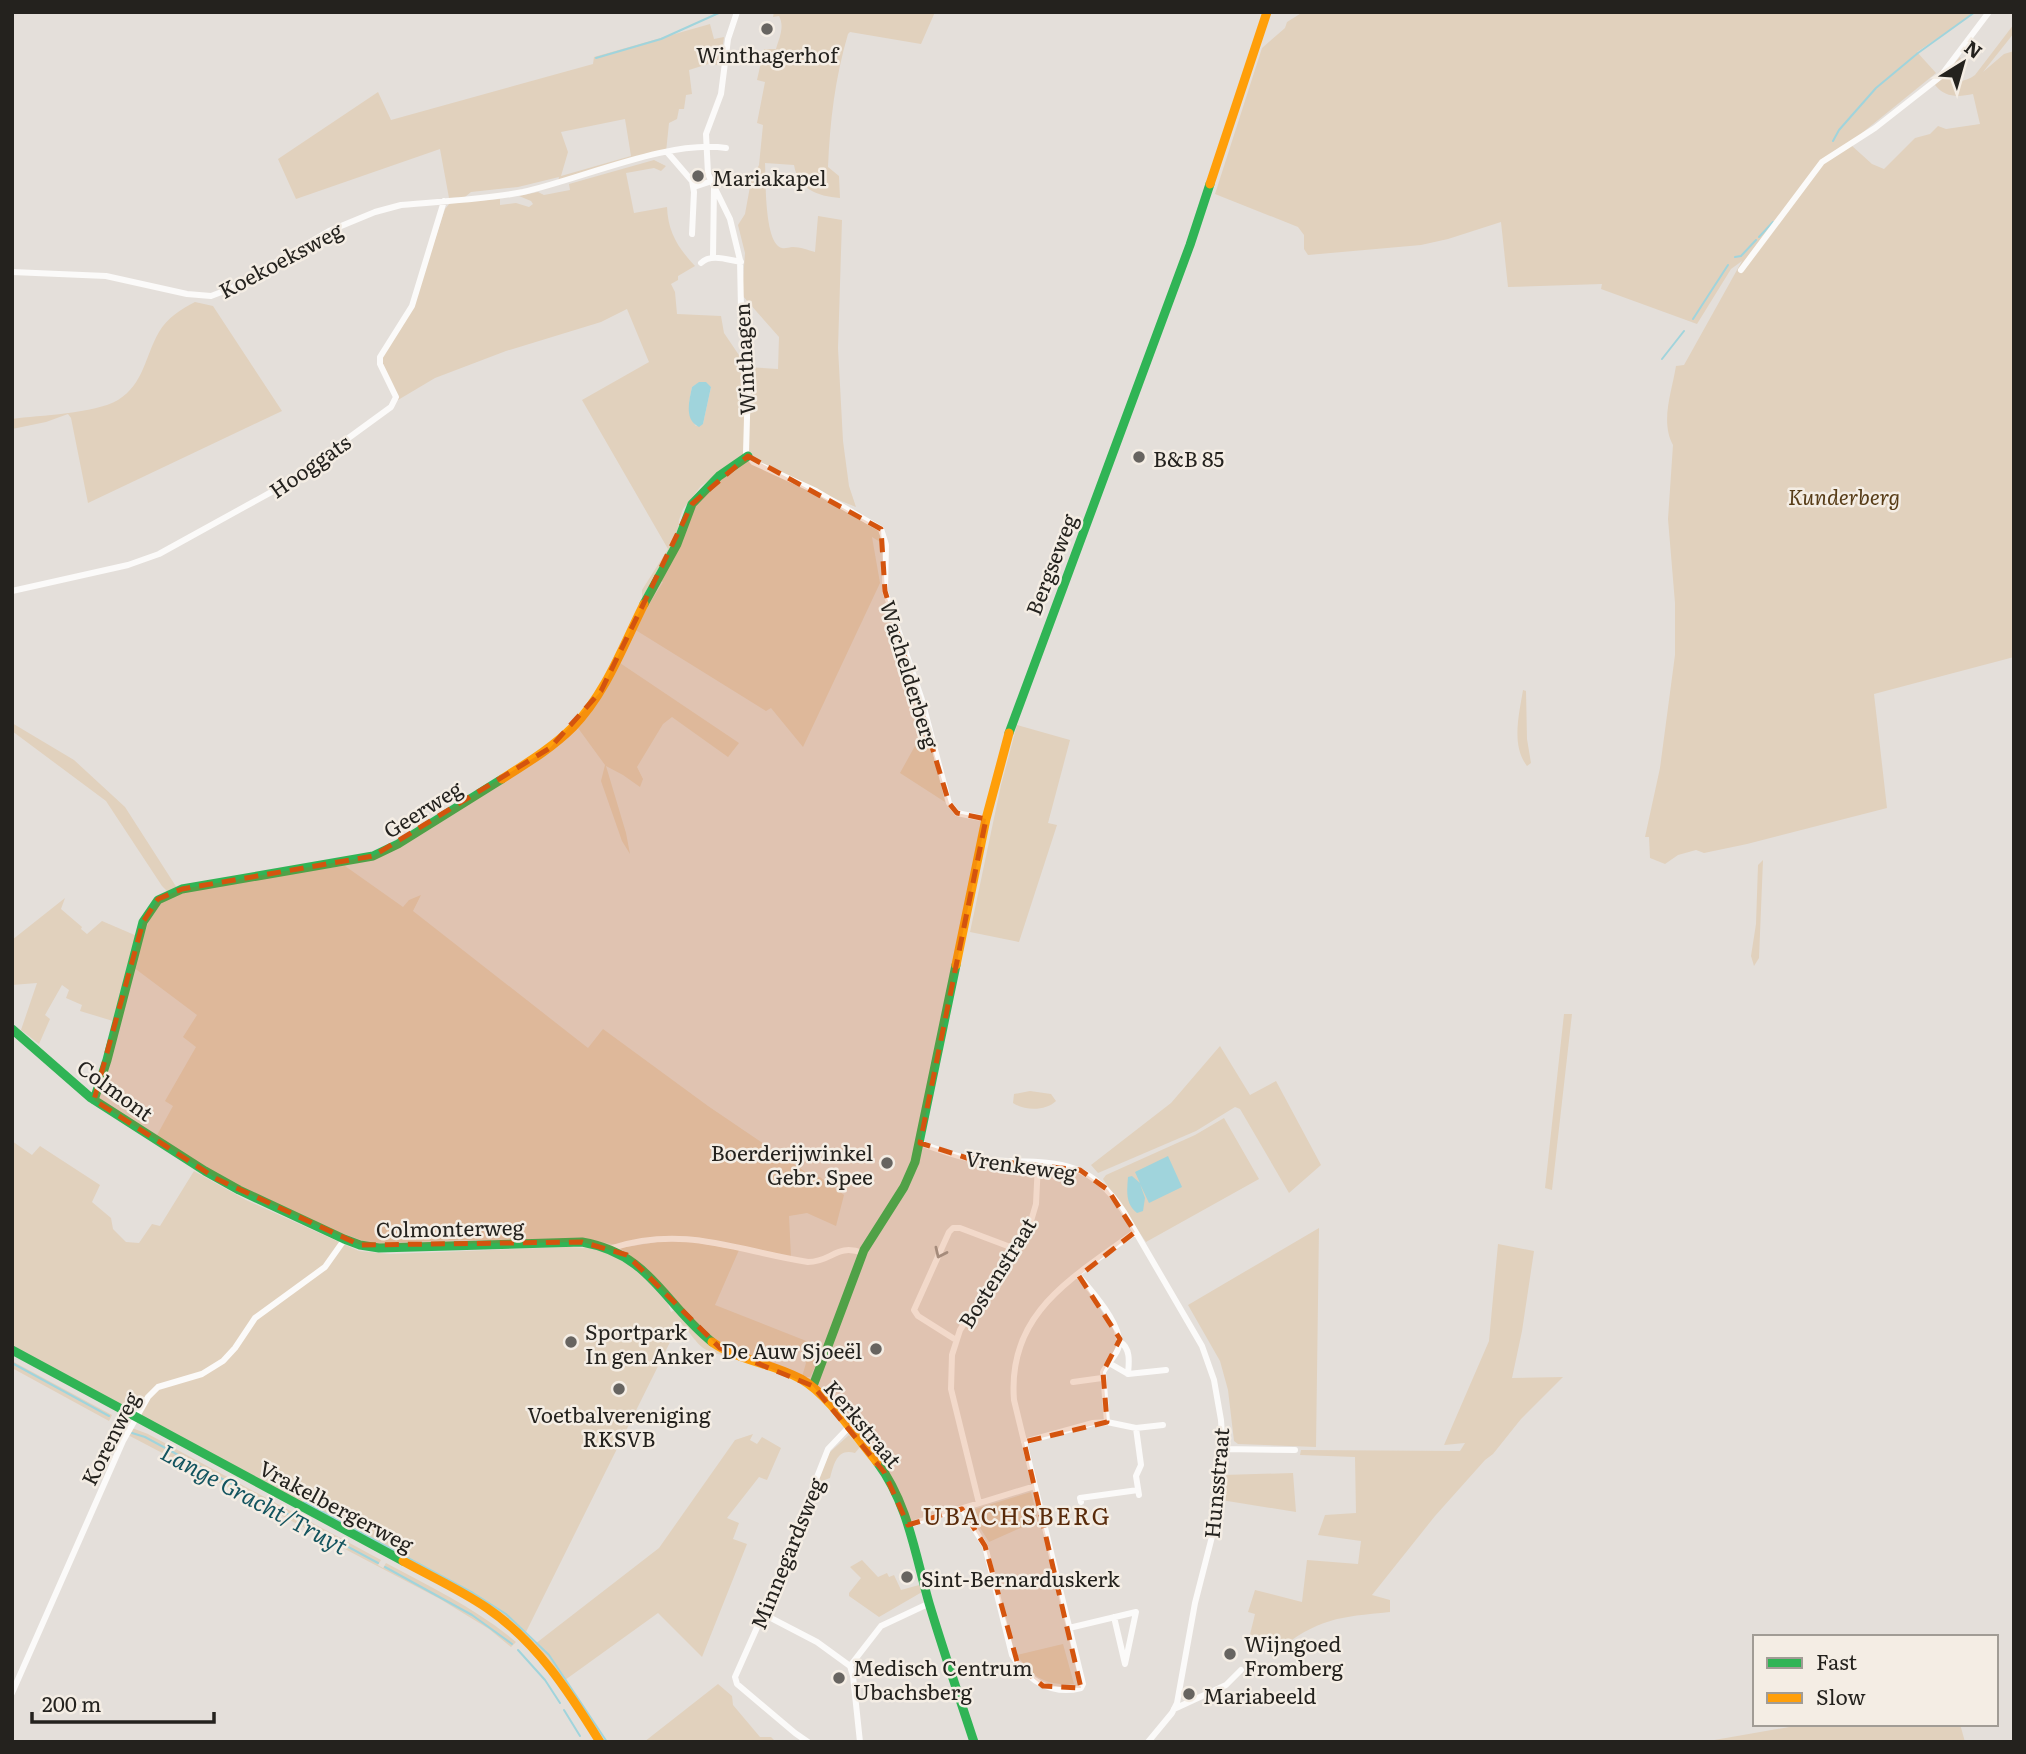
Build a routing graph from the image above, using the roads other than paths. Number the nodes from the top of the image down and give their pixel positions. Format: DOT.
graph roads {
  1 [pos="737,12"];
  2 [pos="1266,12"];
  3 [pos="1989,12"];
  4 [pos="706,146"];
  5 [pos="726,148"];
  6 [pos="667,152"];
  7 [pos="713,183"];
  8 [pos="694,187"];
  9 [pos="444,201"];
  10 [pos="692,234"];
  11 [pos="713,257"];
  12 [pos="741,262"];
  13 [pos="701,263"];
  14 [pos="1741,270"];
  15 [pos="12,272"];
  16 [pos="748,456"];
  17 [pos="12,591"];
  18 [pos="986,819"];
  19 [pos="12,1029"];
  20 [pos="94,1100"];
  21 [pos="920,1143"];
  22 [pos="1038,1163"];
  23 [pos="205,1171"];
  24 [pos="1135,1232"];
  25 [pos="343,1241"];
  26 [pos="545,1242"];
  27 [pos="612,1248"];
  28 [pos="1013,1248"];
  29 [pos="863,1252"];
  30 [pos="1079,1276"];
  31 [pos="956,1339"];
  32 [pos="1119,1342"];
  33 [pos="12,1350"];
  34 [pos="1109,1363"];
  35 [pos="1166,1370"];
  36 [pos="1128,1374"];
  37 [pos="1102,1378"];
  38 [pos="1073,1382"];
  39 [pos="813,1386"];
  40 [pos="136,1417"];
  41 [pos="1107,1422"];
  42 [pos="1163,1425"];
  43 [pos="848,1428"];
  44 [pos="1136,1428"];
  45 [pos="1024,1443"];
  46 [pos="1223,1449"];
  47 [pos="1295,1450"];
  48 [pos="1035,1486"];
  49 [pos="1081,1502"];
  50 [pos="979,1503"];
  51 [pos="962,1509"];
  52 [pos="908,1525"];
  53 [pos="930,1603"];
  54 [pos="763,1614"];
  55 [pos="1114,1617"];
  56 [pos="1069,1628"];
  57 [pos="850,1666"];
  58 [pos="1241,1670"];
  59 [pos="12,1693"];
  60 [pos="1174,1709"];
  61 [pos="600,1742"];
  62 [pos="808,1742"];
  63 [pos="860,1742"];
  64 [pos="974,1742"];
  65 [pos="1148,1742"];
  1 -- 4 [label="street, Winthagen"];
  2 -- 18 [label="street, Bergseweg"];
  3 -- 14 [label="street"];
  4 -- 5 [label="street"];
  4 -- 6 [label="street"];
  4 -- 7 [label="street, Winthagen"];
  6 -- 8 [label="street"];
  6 -- 9 [label="street, Koekoeksweg"];
  7 -- 8 [label="street"];
  7 -- 11 [label="street, Winthagen"];
  7 -- 12 [label="street, Winthagen"];
  8 -- 10 [label="street"];
  9 -- 15 [label="street, Koekoeksweg"];
  9 -- 17 [label="street, Hooggats"];
  11 -- 12 [label="street"];
  11 -- 13 [label="street"];
  12 -- 16 [label="street, Winthagen"];
  16 -- 18 [label="street, Wachelderberg"];
  16 -- 20 [label="street, Geerweg"];
  18 -- 21 [label="street, Bergseweg"];
  19 -- 20 [label="street, Colmont"];
  20 -- 23 [label="street, Colmont"];
  21 -- 22 [label="street, Vrenkeweg"];
  21 -- 29 [label="street, Bergseweg"];
  22 -- 24 [label="street, Vrenkeweg"];
  22 -- 28 [label="street, Bostenstraat"];
  23 -- 25 [label="street, Colmonterweg"];
  24 -- 30 [label="street"];
  24 -- 46 [label="street, Hunsstraat"];
  25 -- 26 [label="street, Colmonterweg"];
  25 -- 40 [label="street, Korenweg"];
  26 -- 27 [label="street, Kerkstraat"];
  27 -- 29 [label="street"];
  27 -- 39 [label="street, Kerkstraat"];
  28 -- 31 [label="street, Bostenstraat"];
  28 -- 31 [label="street, one-way"];
  29 -- 39 [label="street, Bergseweg"];
  30 -- 32 [label="street"];
  30 -- 45 [label="street"];
  31 -- 50 [label="street, Bostenstraat"];
  32 -- 34 [label="street"];
  32 -- 36 [label="street"];
  33 -- 40 [label="street, Vrakelbergerweg"];
  34 -- 36 [label="street"];
  34 -- 37 [label="street"];
  35 -- 36 [label="street"];
  37 -- 38 [label="street"];
  37 -- 41 [label="street"];
  39 -- 43 [label="street, Kerkstraat"];
  40 -- 59 [label="street, Korenweg"];
  40 -- 61 [label="street, Vrakelbergerweg"];
  41 -- 44 [label="street"];
  41 -- 45 [label="street"];
  42 -- 44 [label="street"];
  43 -- 52 [label="street, Kerkstraat"];
  43 -- 54 [label="street, Minnegardsweg"];
  44 -- 49 [label="street"];
  45 -- 48 [label="street"];
  46 -- 47 [label="street"];
  46 -- 60 [label="street, Hunsstraat"];
  48 -- 50 [label="street"];
  48 -- 56 [label="street"];
  50 -- 51 [label="street"];
  51 -- 52 [label="street"];
  51 -- 56 [label="street"];
  52 -- 53 [label="street, Kerkstraat"];
  53 -- 57 [label="street"];
  53 -- 64 [label="street, Kerkstraat"];
  54 -- 57 [label="street"];
  54 -- 62 [label="street, Minnegardsweg"];
  55 -- 55 [label="street"];
  55 -- 56 [label="street"];
  57 -- 63 [label="street"];
  58 -- 60 [label="street"];
  60 -- 65 [label="street, Hunsstraat"];
}
